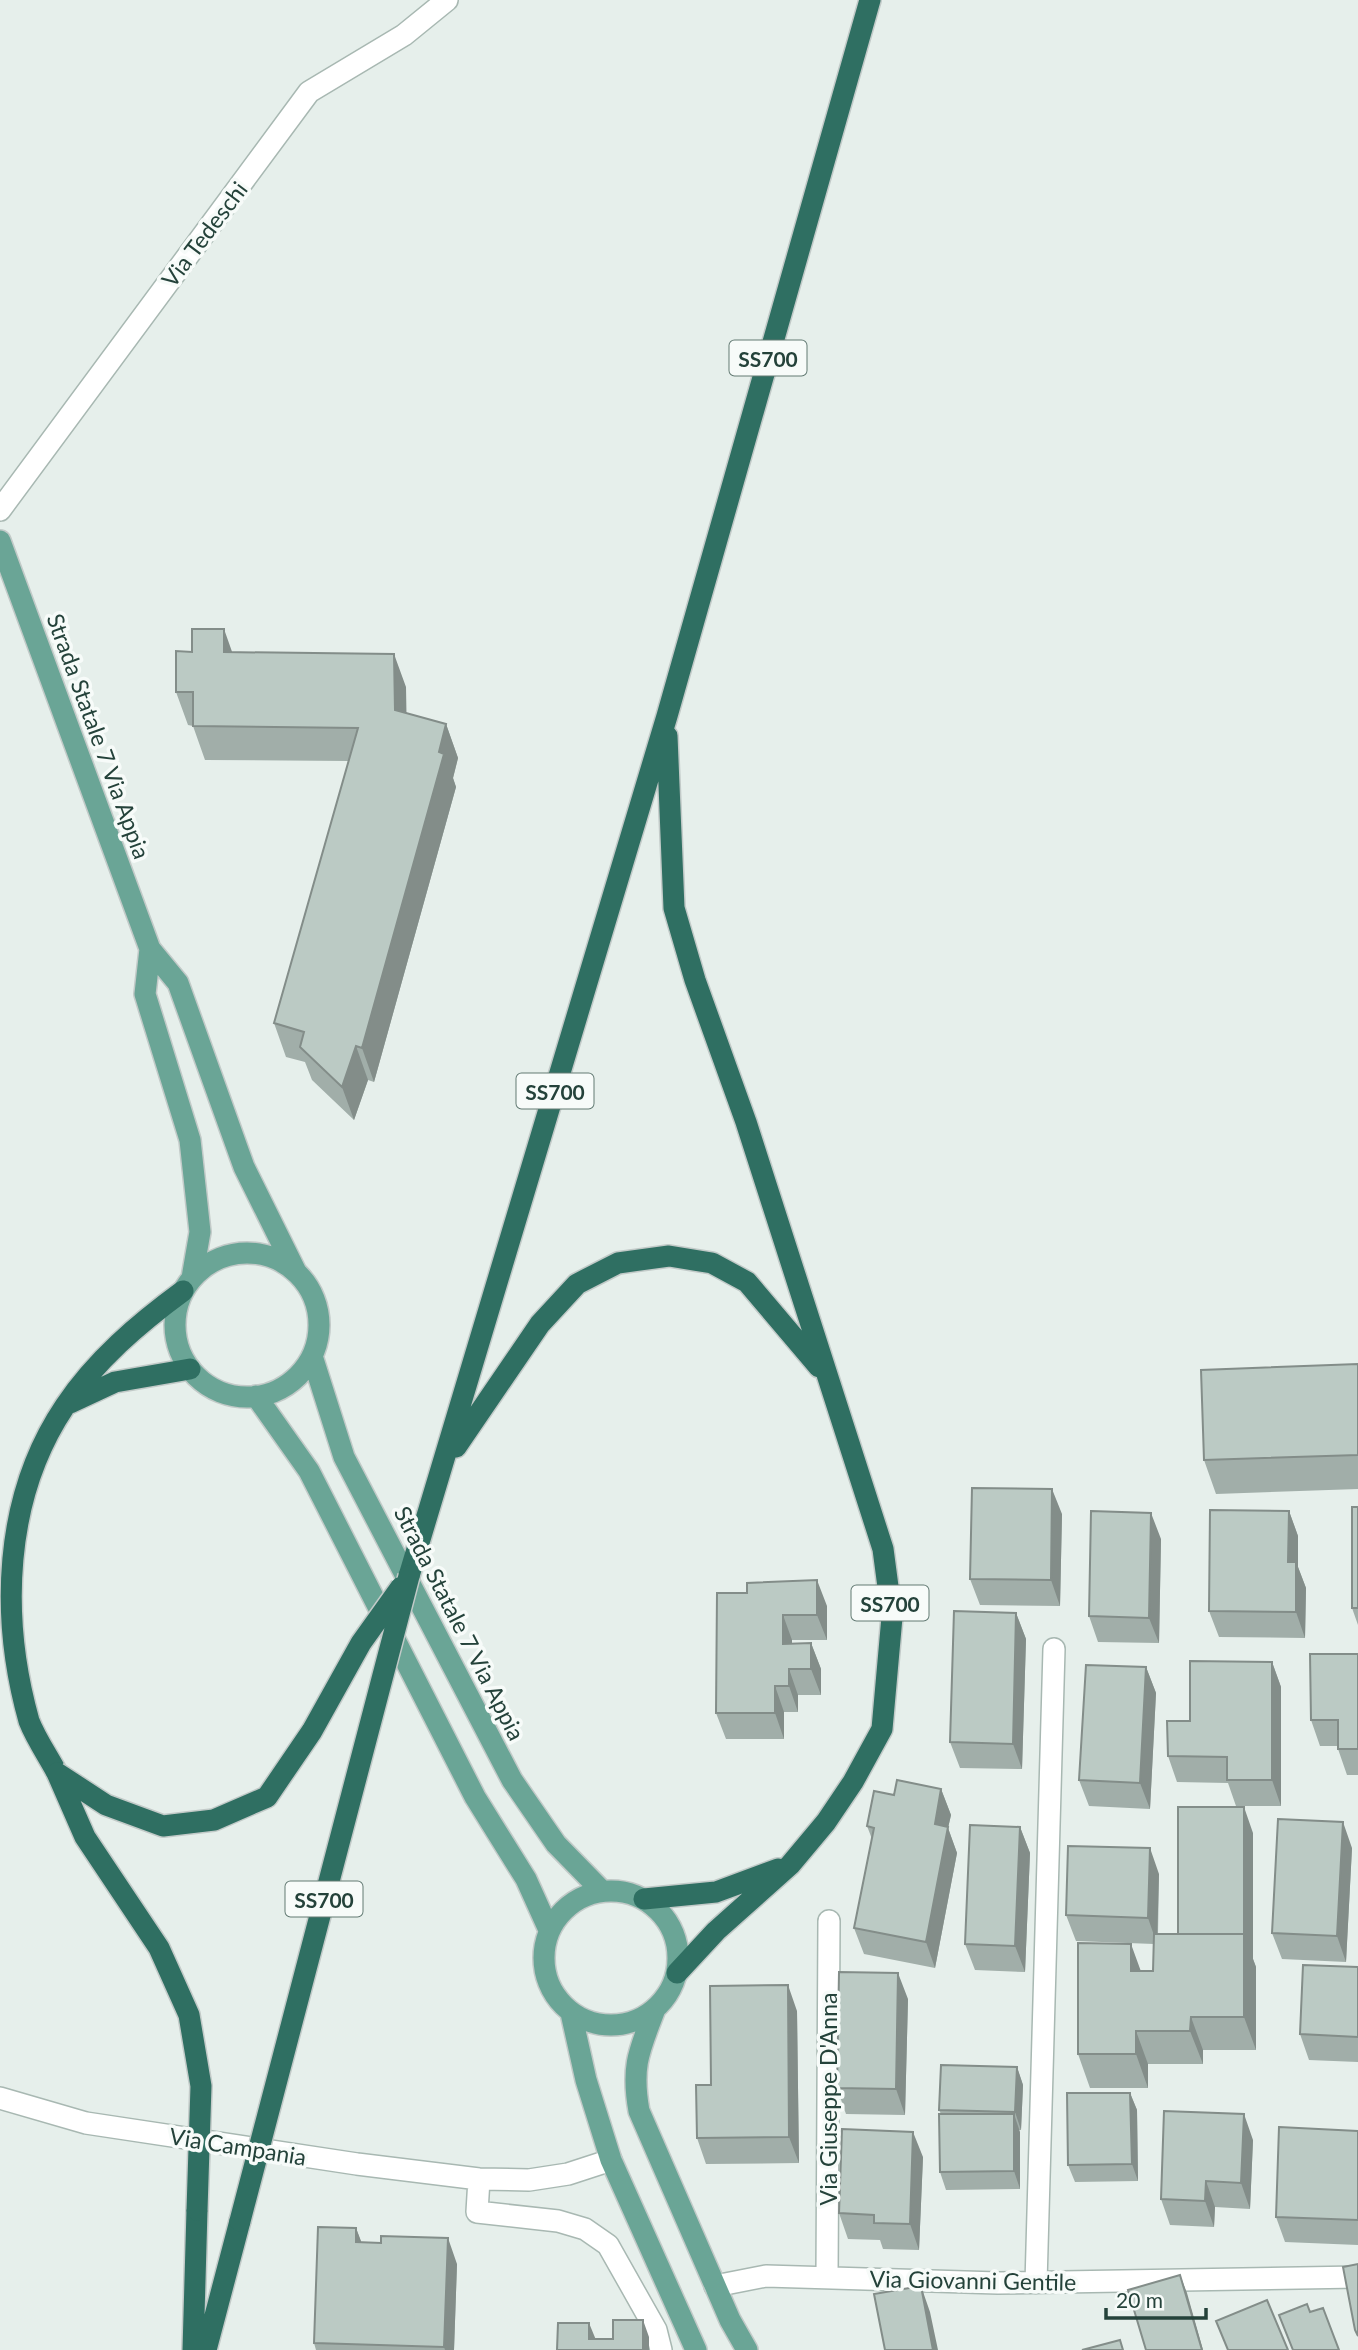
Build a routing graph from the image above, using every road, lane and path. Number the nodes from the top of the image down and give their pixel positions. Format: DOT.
graph roads {
  1 [pos="447,0"];
  2 [pos="870,0"];
  3 [pos="0,510"];
  4 [pos="1,543"];
  5 [pos="667,716"];
  6 [pos="150,949"];
  7 [pos="296,1272"];
  8 [pos="187,1285"];
  9 [pos="312,1356"];
  10 [pos="190,1369"];
  11 [pos="827,1377"];
  12 [pos="256,1396"];
  13 [pos="65,1406"];
  14 [pos="443,1466"];
  15 [pos="409,1576"];
  16 [pos="1054,1649"];
  17 [pos="57,1773"];
  18 [pos="790,1865"];
  19 [pos="602,1891"];
  20 [pos="644,1899"];
  21 [pos="829,1921"];
  22 [pos="549,1930"];
  23 [pos="677,1973"];
  24 [pos="655,2009"];
  25 [pos="571,2013"];
  26 [pos="0,2098"];
  27 [pos="611,2160"];
  28 [pos="479,2179"];
  29 [pos="827,2276"];
  30 [pos="1358,2277"];
  31 [pos="1037,2283"];
  32 [pos="715,2286"];
  33 [pos="192,2350"];
  34 [pos="206,2350"];
  35 [pos="661,2350"];
  36 [pos="696,2350"];
  37 [pos="747,2350"];
  1 -- 3 [label="street, Via Tedeschi"];
  2 -- 5 [label="highway, SS700"];
  4 -- 6 [label="main road, Strada Statale 7 Via Appia"];
  5 -- 11 [label="highway"];
  5 -- 14 [label="highway, SS700"];
  6 -- 7 [label="main road, Strada Statale 7 Via Appia"];
  6 -- 8 [label="main road, Strada Statale 7 Via Appia"];
  7 -- 8 [label="main road"];
  7 -- 9 [label="main road, Strada Statale 7 Via Appia"];
  8 -- 10 [label="main road, Strada Statale 7 Via Appia"];
  8 -- 13 [label="highway"];
  9 -- 12 [label="main road, Strada Statale 7 Via Appia"];
  9 -- 19 [label="main road, Strada Statale 7 Via Appia"];
  10 -- 12 [label="main road, Strada Statale 7 Via Appia"];
  10 -- 13 [label="highway"];
  11 -- 14 [label="highway, SS700"];
  11 -- 18 [label="highway, SS700"];
  12 -- 22 [label="main road"];
  13 -- 17 [label="highway, SS700"];
  14 -- 15 [label="highway, SS700"];
  15 -- 17 [label="highway, SS700, bridge"];
  15 -- 34 [label="highway, SS700, bridge"];
  16 -- 31 [label="street"];
  17 -- 33 [label="highway, SS700, bridge"];
  18 -- 20 [label="highway"];
  18 -- 23 [label="highway, SS700"];
  19 -- 20 [label="main road"];
  19 -- 22 [label="main road"];
  20 -- 23 [label="main road"];
  21 -- 29 [label="street, Via Giuseppe D'Anna"];
  22 -- 25 [label="main road"];
  23 -- 24 [label="main road"];
  24 -- 25 [label="main road"];
  24 -- 32 [label="main road"];
  25 -- 27 [label="main road"];
  26 -- 28 [label="street, Via Campania"];
  27 -- 28 [label="street, Via Campania"];
  27 -- 36 [label="main road"];
  28 -- 35 [label="street"];
  29 -- 31 [label="street, Via Giovanni Gentile"];
  29 -- 32 [label="street, Via Giovanni Gentile"];
  30 -- 31 [label="street, Via Giovanni Gentile"];
  32 -- 37 [label="main road"];
}
